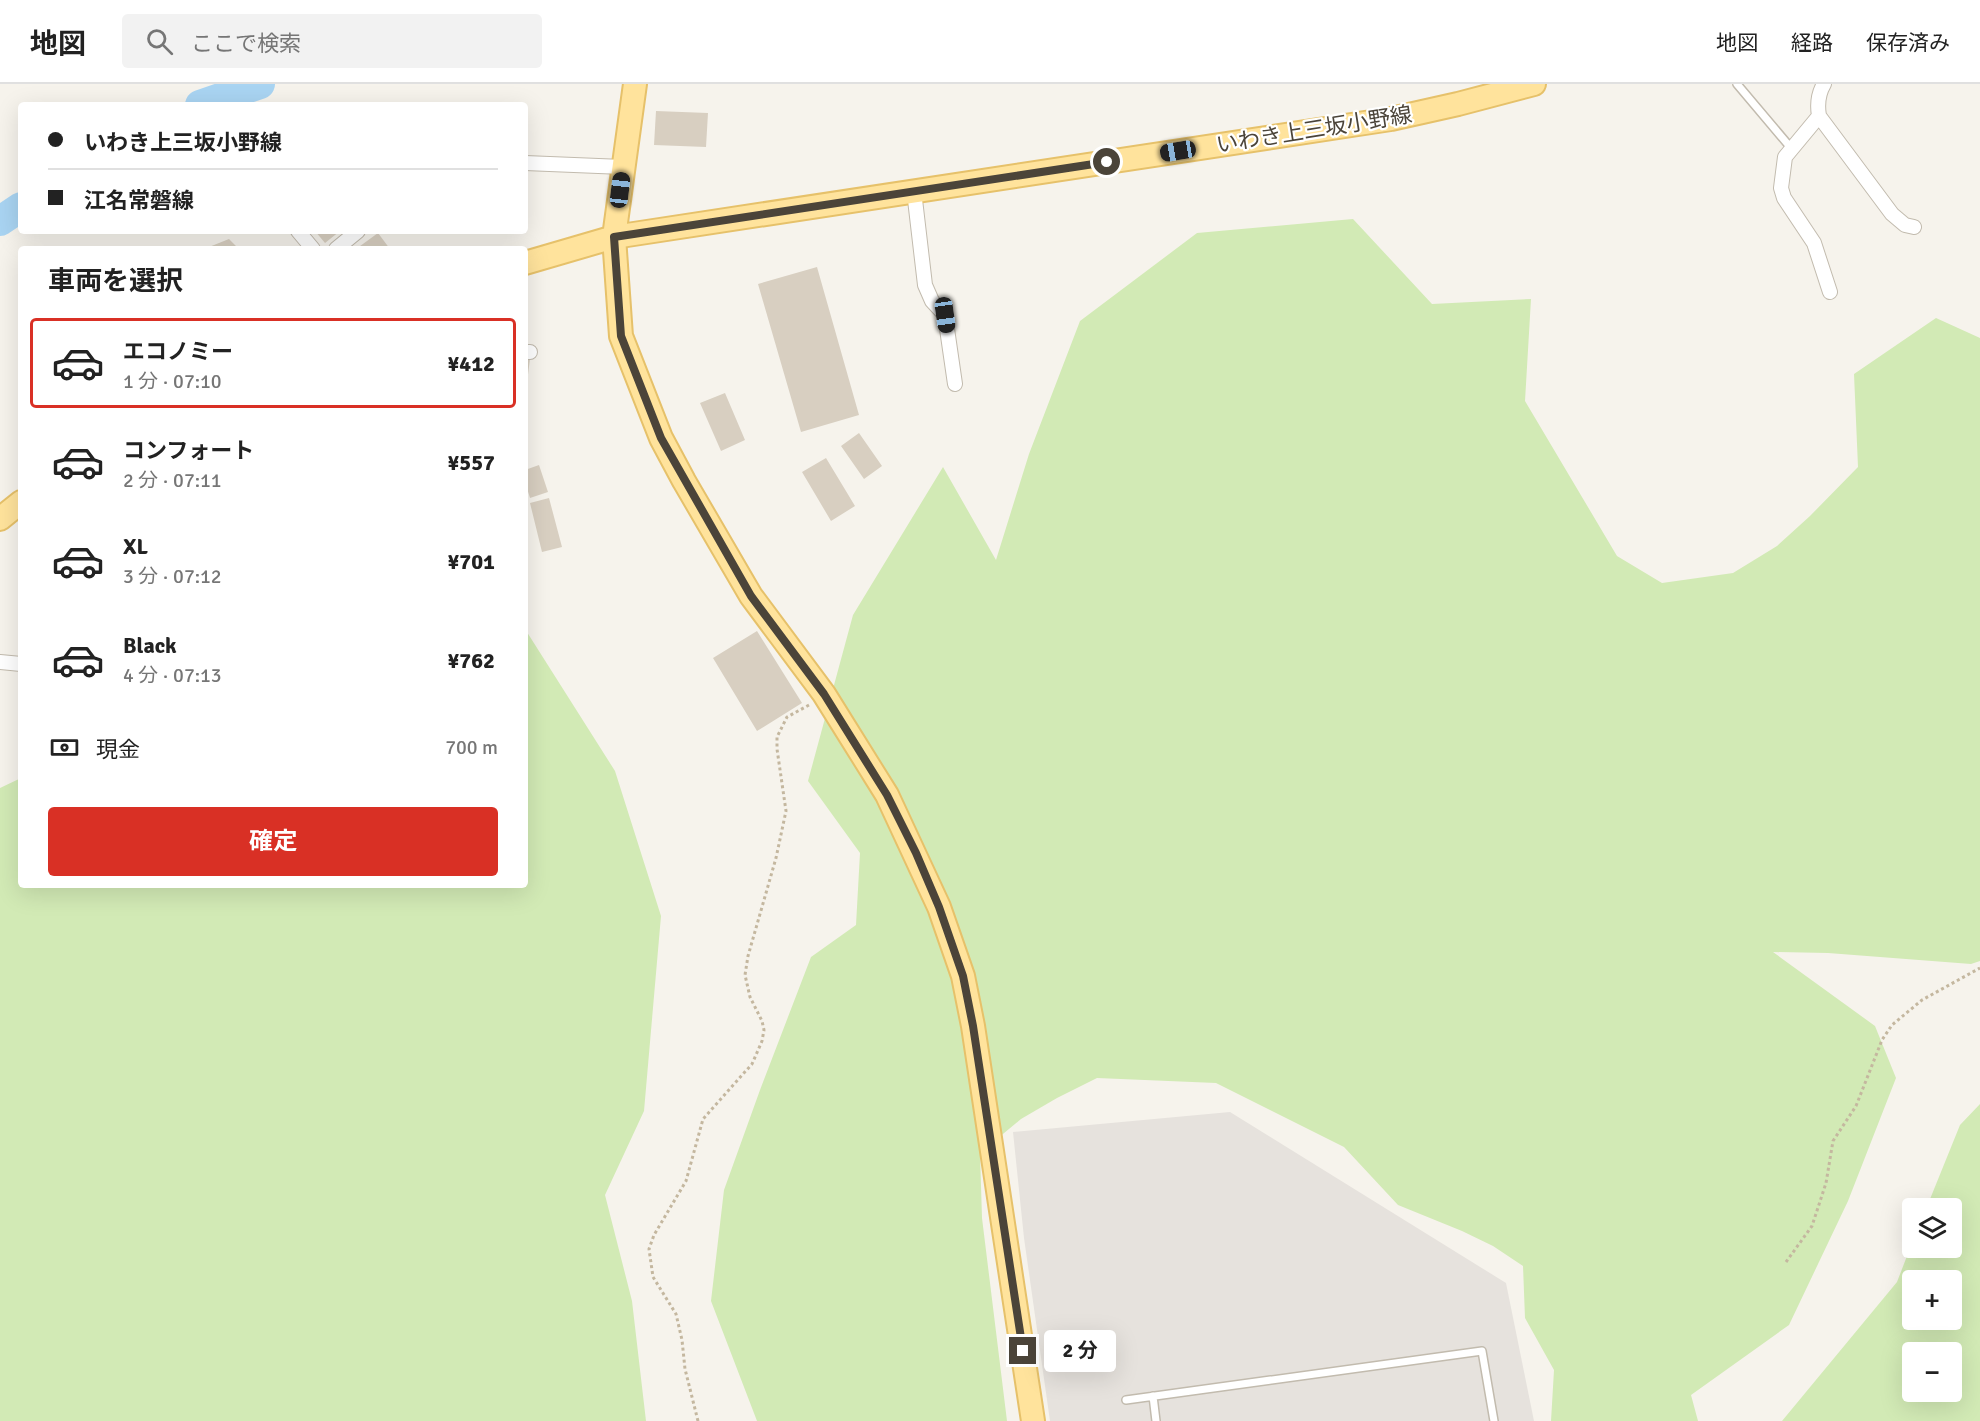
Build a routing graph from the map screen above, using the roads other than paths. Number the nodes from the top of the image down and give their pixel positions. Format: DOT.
graph roads {
  1 [pos="1534,84"];
  2 [pos="1737,84"];
  3 [pos="1824,84"];
  4 [pos="633,93"];
  5 [pos="1819,116"];
  6 [pos="1791,148"];
  7 [pos="528,163"];
  8 [pos="623,167"];
  9 [pos="914,191"];
  10 [pos="1914,227"];
  11 [pos="300,234"];
  12 [pos="354,234"];
  13 [pos="614,237"];
  14 [pos="310,246"];
  15 [pos="340,246"];
  16 [pos="528,262"];
  17 [pos="1830,292"];
  18 [pos="955,384"];
  19 [pos="18,504"];
  20 [pos="0,519"];
  21 [pos="0,663"];
  22 [pos="18,664"];
  23 [pos="1153,1396"];
  24 [pos="1126,1400"];
  25 [pos="1033,1421"];
  26 [pos="1156,1421"];
  27 [pos="1494,1421"];
  1 -- 9 [label="main road, いわき上三坂小野線"];
  2 -- 6 [label="lane"];
  3 -- 5 [label="street"];
  4 -- 8 [label="main road"];
  5 -- 6 [label="street"];
  5 -- 10 [label="street"];
  6 -- 17 [label="street"];
  7 -- 8 [label="street"];
  8 -- 13 [label="main road"];
  9 -- 13 [label="main road, いわき上三坂小野線"];
  9 -- 18 [label="street"];
  11 -- 14 [label="street"];
  12 -- 15 [label="street"];
  13 -- 16 [label="main road, いわき上三坂小野線"];
  13 -- 25 [label="main road"];
  19 -- 20 [label="main road"];
  21 -- 22 [label="street"];
  23 -- 24 [label="lane"];
  23 -- 26 [label="lane"];
  23 -- 27 [label="lane"];
}
